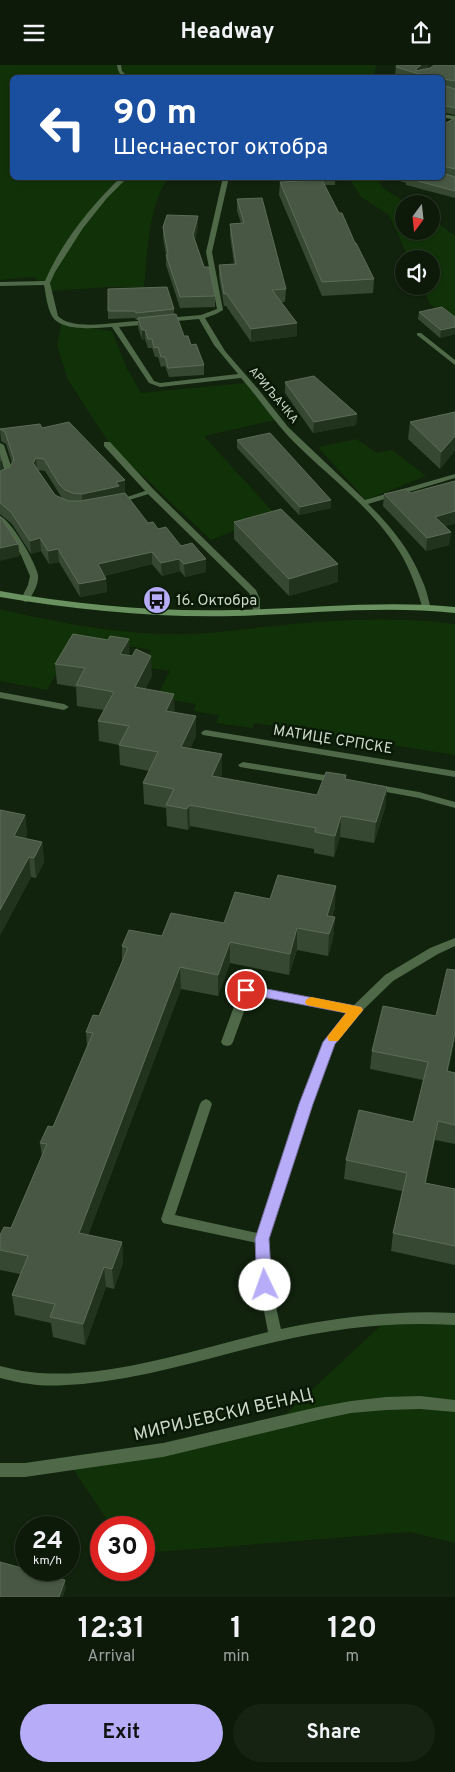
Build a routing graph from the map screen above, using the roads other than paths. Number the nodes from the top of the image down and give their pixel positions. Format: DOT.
graph roads {
  1 [pos="121,180"];
  2 [pos="225,180"];
  3 [pos="47,283"];
  4 [pos="0,284"];
  5 [pos="201,317"];
  6 [pos="114,325"];
  7 [pos="419,334"];
  8 [pos="455,363"];
  9 [pos="242,376"];
  10 [pos="107,444"];
  11 [pos="0,445"];
  12 [pos="455,477"];
  13 [pos="0,480"];
  14 [pos="151,492"];
  15 [pos="363,503"];
  16 [pos="103,505"];
  17 [pos="0,518"];
  18 [pos="0,594"];
  19 [pos="25,599"];
  20 [pos="426,607"];
  21 [pos="455,610"];
  22 [pos="257,612"];
  23 [pos="0,695"];
  24 [pos="64,707"];
  25 [pos="206,733"];
  26 [pos="243,765"];
  27 [pos="455,774"];
  28 [pos="455,805"];
  29 [pos="455,942"];
  30 [pos="356,1010"];
  31 [pos="227,1043"];
  32 [pos="206,1104"];
  33 [pos="262,1239"];
  34 [pos="455,1319"];
  35 [pos="276,1336"];
  36 [pos="0,1372"];
  37 [pos="455,1406"];
  38 [pos="0,1470"];
  1 -- 3 [label="street"];
  2 -- 5 [label="street"];
  3 -- 4 [label="street"];
  3 -- 6 [label="street"];
  5 -- 6 [label="street"];
  5 -- 9 [label="street, АРИЉАЧКА"];
  6 -- 9 [label="street"];
  7 -- 8 [label="street"];
  9 -- 15 [label="street, АРИЉАЧКА"];
  10 -- 14 [label="street"];
  11 -- 13 [label="street"];
  12 -- 15 [label="street"];
  14 -- 16 [label="street"];
  14 -- 22 [label="street"];
  15 -- 20 [label="street, АРИЉАЧКА"];
  17 -- 19 [label="street"];
  18 -- 19 [label="main road"];
  19 -- 22 [label="main road"];
  20 -- 21 [label="main road"];
  20 -- 22 [label="main road"];
  23 -- 24 [label="street"];
  25 -- 27 [label="street, МАТИЦЕ СРПСКЕ"];
  26 -- 28 [label="street"];
  29 -- 30 [label="street"];
  30 -- 31 [label="street"];
  30 -- 33 [label="street"];
  32 -- 33 [label="street"];
  33 -- 35 [label="street"];
  34 -- 35 [label="street"];
  35 -- 36 [label="street"];
  37 -- 38 [label="street, МИРИЈЕВСКИ ВЕНАЦ"];
}
